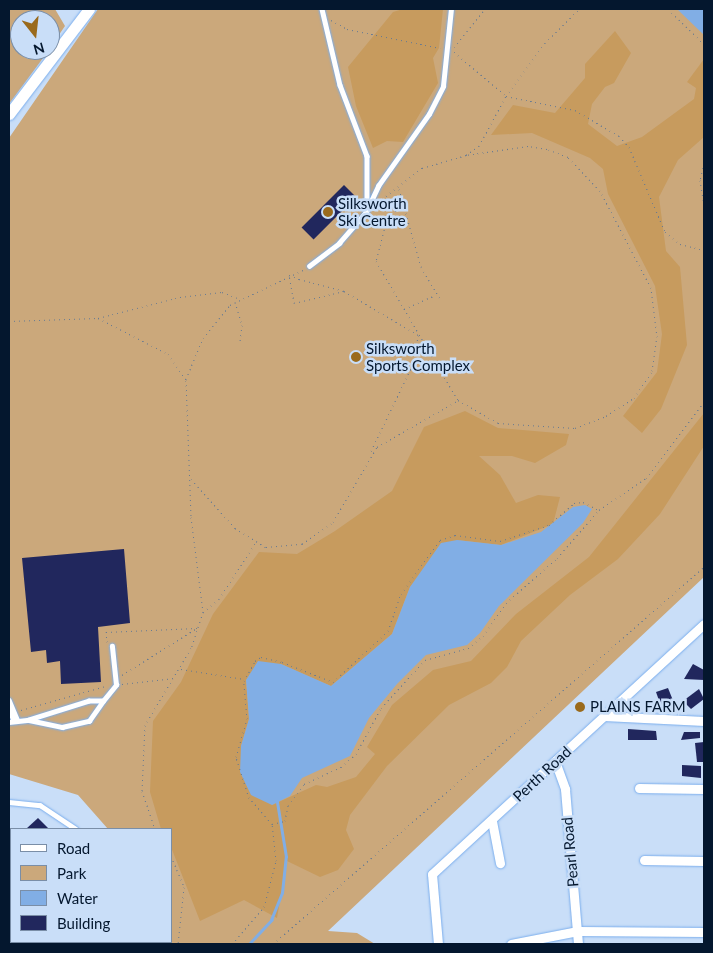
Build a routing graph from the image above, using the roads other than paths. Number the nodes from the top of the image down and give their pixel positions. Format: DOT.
graph roads {
  1 [pos="89,9"];
  2 [pos="322,9"];
  3 [pos="451,9"];
  4 [pos="9,114"];
  5 [pos="366,212"];
  6 [pos="309,266"];
  7 [pos="704,624"];
  8 [pos="112,646"];
  9 [pos="9,700"];
  10 [pos="103,701"];
  11 [pos="9,709"];
  12 [pos="604,716"];
  13 [pos="29,720"];
  14 [pos="13,721"];
  15 [pos="704,721"];
  16 [pos="555,761"];
  17 [pos="639,788"];
  18 [pos="704,789"];
  19 [pos="9,802"];
  20 [pos="492,821"];
  21 [pos="74,828"];
  22 [pos="644,860"];
  23 [pos="704,861"];
  24 [pos="500,863"];
  25 [pos="578,931"];
  26 [pos="704,932"];
  27 [pos="438,944"];
  28 [pos="511,944"];
  29 [pos="578,944"];
  1 -- 4 [label="street"];
  2 -- 5 [label="lane"];
  3 -- 5 [label="lane"];
  5 -- 6 [label="lane"];
  7 -- 12 [label="street, Perth Road"];
  8 -- 10 [label="lane"];
  9 -- 14 [label="lane"];
  10 -- 13 [label="lane"];
  10 -- 13 [label="lane"];
  11 -- 14 [label="lane"];
  12 -- 15 [label="street"];
  12 -- 16 [label="street, Perth Road"];
  13 -- 14 [label="lane"];
  16 -- 20 [label="street, Perth Road"];
  16 -- 25 [label="street, Pearl Road"];
  17 -- 18 [label="street"];
  19 -- 21 [label="lane"];
  20 -- 24 [label="street"];
  20 -- 27 [label="street, Perth Road"];
  22 -- 23 [label="street"];
  25 -- 26 [label="street"];
  25 -- 28 [label="street"];
  25 -- 29 [label="street, Pearl Road"];
}
